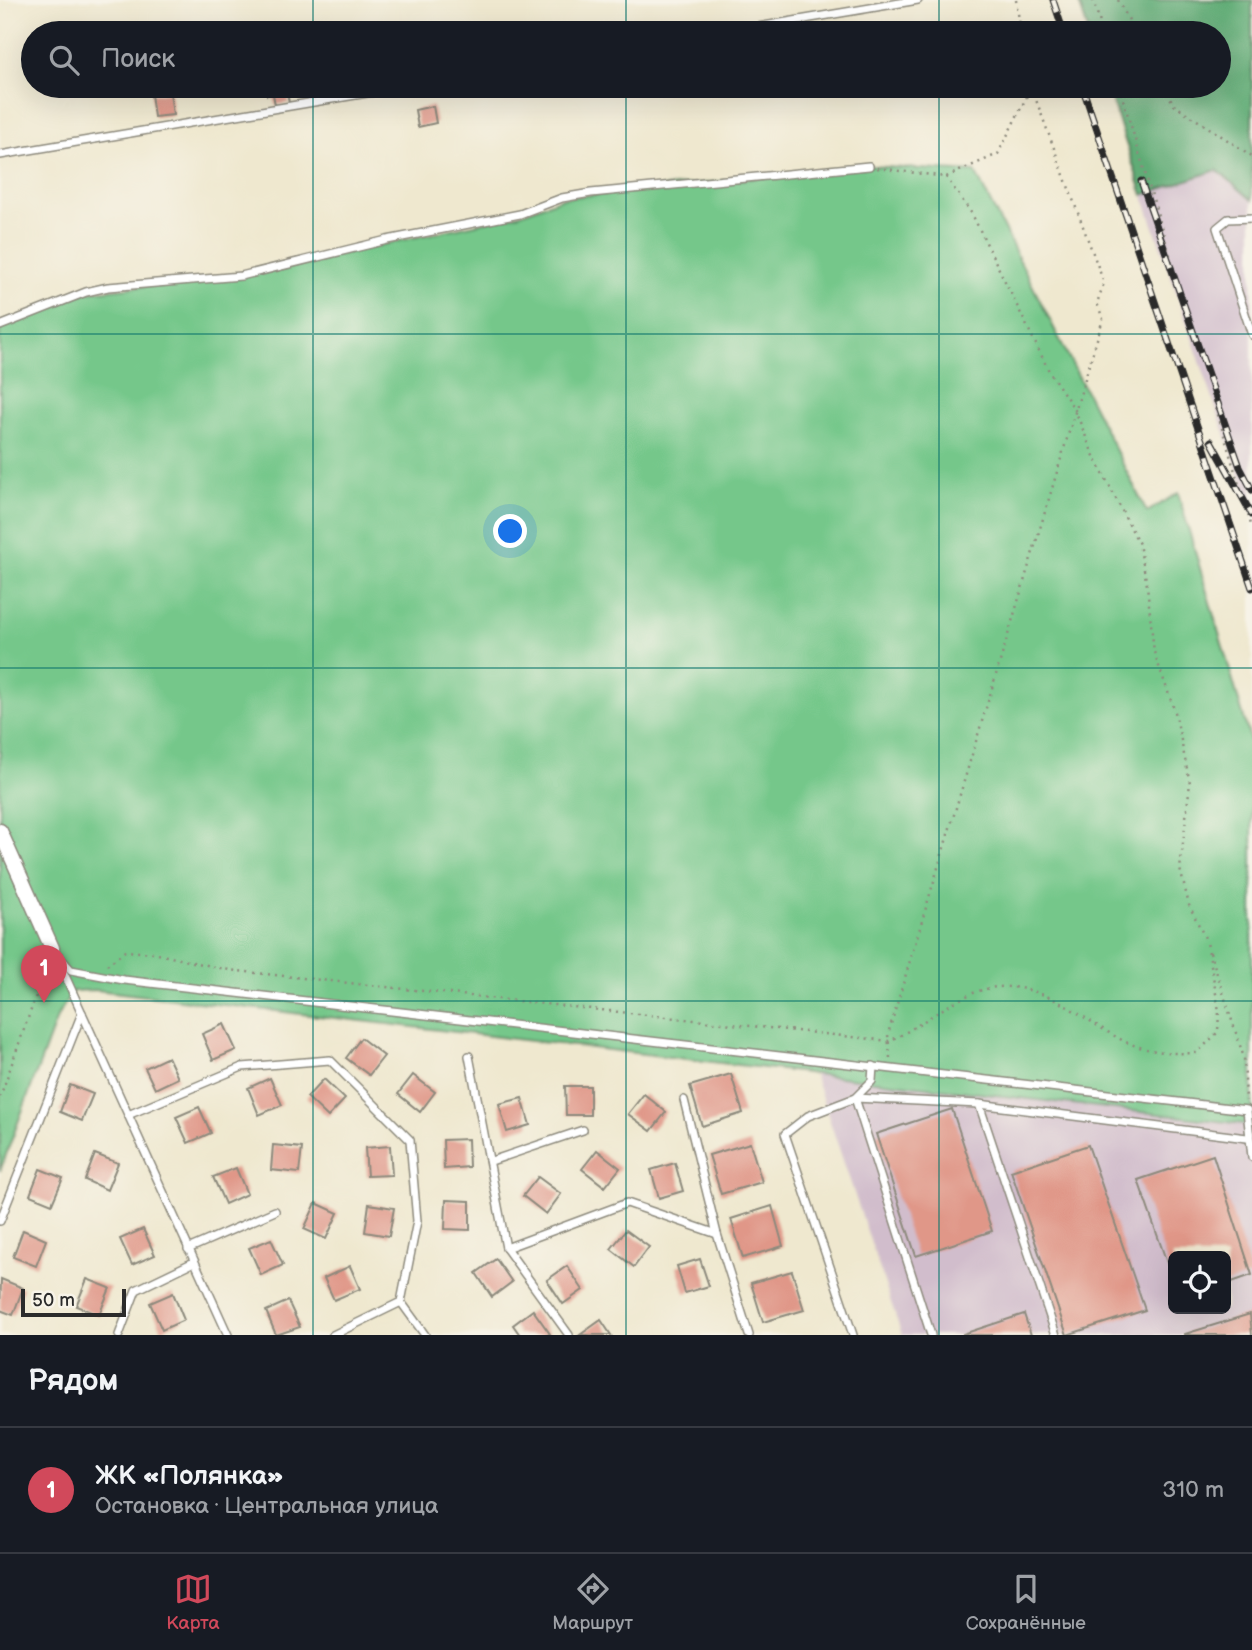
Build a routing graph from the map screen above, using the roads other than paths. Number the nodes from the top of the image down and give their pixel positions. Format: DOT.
graph roads {
  1 [pos="918,0"];
  2 [pos="793,21"];
  3 [pos="338,98"];
  4 [pos="0,155"];
  5 [pos="869,166"];
  6 [pos="1252,218"];
  7 [pos="0,326"];
  8 [pos="1252,335"];
  9 [pos="0,831"];
  10 [pos="52,948"];
  11 [pos="82,1013"];
  12 [pos="469,1056"];
  13 [pos="873,1066"];
  14 [pos="855,1098"];
  15 [pos="684,1100"];
  16 [pos="979,1104"];
  17 [pos="128,1115"];
  18 [pos="583,1130"];
  19 [pos="1247,1138"];
  20 [pos="1252,1157"];
  21 [pos="491,1161"];
  22 [pos="275,1211"];
  23 [pos="0,1221"];
  24 [pos="718,1234"];
  25 [pos="506,1248"];
  26 [pos="188,1249"];
  27 [pos="194,1262"];
  28 [pos="401,1302"];
  29 [pos="119,1335"];
  30 [pos="228,1335"];
  31 [pos="333,1335"];
  32 [pos="425,1335"];
  33 [pos="569,1335"];
  34 [pos="749,1335"];
  35 [pos="853,1335"];
  36 [pos="931,1335"];
  37 [pos="1056,1335"];
  1 -- 2 [label="lane"];
  3 -- 4 [label="lane"];
  5 -- 7 [label="lane"];
  6 -- 8 [label="lane"];
  9 -- 10 [label="street"];
  10 -- 11 [label="lane"];
  10 -- 13 [label="lane"];
  11 -- 17 [label="lane"];
  11 -- 23 [label="lane"];
  12 -- 21 [label="lane"];
  13 -- 14 [label="lane"];
  13 -- 19 [label="lane"];
  14 -- 16 [label="lane"];
  14 -- 35 [label="lane"];
  14 -- 36 [label="lane"];
  15 -- 24 [label="lane"];
  16 -- 19 [label="lane"];
  16 -- 37 [label="lane"];
  17 -- 26 [label="lane"];
  17 -- 28 [label="lane"];
  18 -- 21 [label="lane"];
  19 -- 20 [label="lane"];
  21 -- 25 [label="lane"];
  22 -- 26 [label="lane"];
  24 -- 25 [label="lane"];
  24 -- 34 [label="lane"];
  25 -- 33 [label="lane"];
  26 -- 27 [label="lane"];
  27 -- 29 [label="lane"];
  27 -- 30 [label="lane"];
  28 -- 31 [label="lane"];
  28 -- 32 [label="lane"];
}
